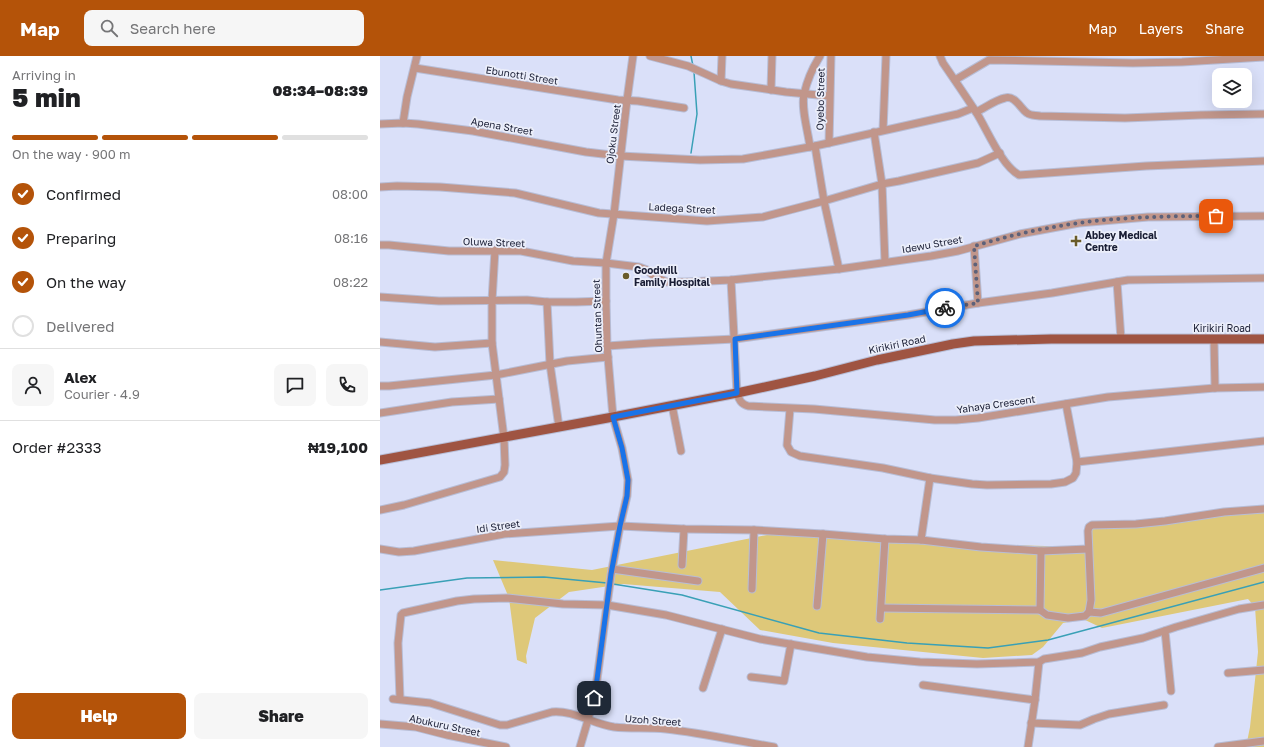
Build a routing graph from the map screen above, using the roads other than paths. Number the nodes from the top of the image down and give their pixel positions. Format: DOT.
graph roads {
  1 [pos="417,56"];
  2 [pos="633,56"];
  3 [pos="650,56"];
  4 [pos="722,56"];
  5 [pos="772,56"];
  6 [pos="820,56"];
  7 [pos="831,56"];
  8 [pos="886,56"];
  9 [pos="940,56"];
  10 [pos="1264,57"];
  11 [pos="990,58"];
  12 [pos="1006,58"];
  13 [pos="415,68"];
  14 [pos="955,80"];
  15 [pos="721,81"];
  16 [pos="771,90"];
  17 [pos="804,94"];
  18 [pos="829,96"];
  19 [pos="627,100"];
  20 [pos="684,108"];
  21 [pos="974,110"];
  22 [pos="1264,114"];
  23 [pos="403,123"];
  24 [pos="380,124"];
  25 [pos="883,130"];
  26 [pos="874,132"];
  27 [pos="829,143"];
  28 [pos="813,146"];
  29 [pos="1000,153"];
  30 [pos="620,156"];
  31 [pos="1264,162"];
  32 [pos="882,184"];
  33 [pos="380,187"];
  34 [pos="824,201"];
  35 [pos="614,214"];
  36 [pos="1264,216"];
  37 [pos="380,245"];
  38 [pos="974,246"];
  39 [pos="495,250"];
  40 [pos="884,262"];
  41 [pos="606,263"];
  42 [pos="839,269"];
  43 [pos="1264,278"];
  44 [pos="731,280"];
  45 [pos="1117,282"];
  46 [pos="380,297"];
  47 [pos="492,301"];
  48 [pos="606,301"];
  49 [pos="547,302"];
  50 [pos="978,303"];
  51 [pos="735,339"];
  52 [pos="1121,339"];
  53 [pos="1264,339"];
  54 [pos="1214,340"];
  55 [pos="380,342"];
  56 [pos="492,343"];
  57 [pos="608,346"];
  58 [pos="608,357"];
  59 [pos="550,364"];
  60 [pos="496,375"];
  61 [pos="380,386"];
  62 [pos="1264,387"];
  63 [pos="1215,388"];
  64 [pos="737,393"];
  65 [pos="499,399"];
  66 [pos="1066,404"];
  67 [pos="672,405"];
  68 [pos="790,409"];
  69 [pos="380,413"];
  70 [pos="613,417"];
  71 [pos="560,427"];
  72 [pos="504,438"];
  73 [pos="1264,441"];
  74 [pos="681,451"];
  75 [pos="380,460"];
  76 [pos="1077,462"];
  77 [pos="930,478"];
  78 [pos="1264,509"];
  79 [pos="380,510"];
  80 [pos="620,526"];
  81 [pos="684,529"];
  82 [pos="754,530"];
  83 [pos="823,534"];
  84 [pos="885,540"];
  85 [pos="921,540"];
  86 [pos="1088,549"];
  87 [pos="380,550"];
  88 [pos="1041,550"];
  89 [pos="682,565"];
  90 [pos="1264,568"];
  91 [pos="612,572"];
  92 [pos="698,581"];
  93 [pos="752,588"];
  94 [pos="608,603"];
  95 [pos="1264,605"];
  96 [pos="817,606"];
  97 [pos="882,608"];
  98 [pos="1040,610"];
  99 [pos="1089,612"];
  100 [pos="880,619"];
  101 [pos="722,629"];
  102 [pos="1165,632"];
  103 [pos="791,644"];
  104 [pos="1039,662"];
  105 [pos="1264,670"];
  106 [pos="1228,673"];
  107 [pos="751,676"];
  108 [pos="923,685"];
  109 [pos="703,688"];
  110 [pos="1171,691"];
  111 [pos="1035,700"];
  112 [pos="1164,704"];
  113 [pos="588,720"];
  114 [pos="1031,723"];
  115 [pos="380,724"];
  116 [pos="1264,741"];
  117 [pos="506,747"];
  118 [pos="580,747"];
  119 [pos="774,747"];
  120 [pos="1028,747"];
  121 [pos="1218,747"];
  1 -- 13 [label="street"];
  2 -- 19 [label="street, Ojoku Street"];
  3 -- 15 [label="street"];
  4 -- 15 [label="street"];
  5 -- 16 [label="street"];
  6 -- 17 [label="street"];
  7 -- 18 [label="street, Oyebo Street"];
  8 -- 25 [label="street"];
  9 -- 14 [label="street"];
  10 -- 12 [label="street"];
  11 -- 12 [label="street"];
  11 -- 14 [label="street"];
  13 -- 19 [label="street, Ebunotti Street"];
  13 -- 23 [label="street"];
  14 -- 21 [label="street"];
  15 -- 16 [label="street"];
  16 -- 17 [label="street"];
  17 -- 18 [label="street"];
  17 -- 28 [label="street"];
  18 -- 27 [label="street, Oyebo Street"];
  19 -- 20 [label="street, Ebunotti Street"];
  19 -- 30 [label="street, Ojoku Street"];
  21 -- 22 [label="street, Apena Street"];
  21 -- 25 [label="street, Apena Street"];
  21 -- 29 [label="street"];
  23 -- 24 [label="street, Apena Street"];
  23 -- 30 [label="street, Apena Street"];
  25 -- 26 [label="street, Apena Street"];
  26 -- 27 [label="street, Apena Street"];
  26 -- 32 [label="street"];
  27 -- 28 [label="street, Apena Street"];
  28 -- 30 [label="street, Apena Street"];
  28 -- 34 [label="street"];
  29 -- 31 [label="street"];
  29 -- 32 [label="street, Ladega Street"];
  30 -- 35 [label="street, Ojoku Street"];
  32 -- 34 [label="street, Ladega Street"];
  32 -- 40 [label="street"];
  33 -- 35 [label="street, Ladega Street"];
  34 -- 35 [label="street, Ladega Street"];
  34 -- 42 [label="street"];
  35 -- 41 [label="street, Ohuntan Street"];
  36 -- 38 [label="street, Idewu Street"];
  37 -- 39 [label="street, Oluwa Street"];
  38 -- 40 [label="street, Idewu Street"];
  38 -- 50 [label="street"];
  39 -- 41 [label="street, Oluwa Street"];
  39 -- 47 [label="street"];
  40 -- 42 [label="street, Idewu Street"];
  41 -- 44 [label="street, Idewu Street"];
  41 -- 48 [label="street, Ohuntan Street"];
  42 -- 44 [label="street, Idewu Street"];
  43 -- 45 [label="street"];
  44 -- 51 [label="street"];
  45 -- 50 [label="street"];
  45 -- 52 [label="street"];
  46 -- 47 [label="street"];
  47 -- 49 [label="street"];
  47 -- 56 [label="street"];
  48 -- 49 [label="street"];
  48 -- 57 [label="street, Ohuntan Street"];
  49 -- 59 [label="street"];
  50 -- 51 [label="street"];
  51 -- 57 [label="street"];
  51 -- 64 [label="street"];
  52 -- 54 [label="main road, Kirikiri Road"];
  52 -- 64 [label="main road, Kirikiri Road"];
  53 -- 54 [label="main road, Kirikiri Road"];
  54 -- 63 [label="street"];
  55 -- 56 [label="street"];
  56 -- 60 [label="street"];
  57 -- 58 [label="street, Ohuntan Street"];
  58 -- 59 [label="street"];
  58 -- 70 [label="street, Ohuntan Street"];
  59 -- 60 [label="street"];
  59 -- 71 [label="street"];
  60 -- 61 [label="street"];
  60 -- 65 [label="street"];
  62 -- 63 [label="street, Yahaya Crescent"];
  63 -- 66 [label="street, Yahaya Crescent"];
  64 -- 67 [label="main road, Kirikiri Road"];
  64 -- 68 [label="street, Yahaya Crescent"];
  65 -- 69 [label="street"];
  65 -- 72 [label="street"];
  66 -- 68 [label="street, Yahaya Crescent"];
  66 -- 76 [label="street"];
  67 -- 70 [label="main road, Kirikiri Road"];
  67 -- 74 [label="street"];
  68 -- 77 [label="street"];
  70 -- 71 [label="main road, Kirikiri Road"];
  70 -- 80 [label="street, Ohuntan Street"];
  71 -- 72 [label="main road, Kirikiri Road"];
  72 -- 75 [label="main road, Kirikiri Road"];
  72 -- 79 [label="street"];
  73 -- 76 [label="street"];
  76 -- 77 [label="street"];
  77 -- 85 [label="street"];
  78 -- 86 [label="street"];
  80 -- 81 [label="street, Idi Street"];
  80 -- 87 [label="street, Idi Street"];
  80 -- 91 [label="street, Ohuntan Street"];
  81 -- 82 [label="street, Idi Street"];
  81 -- 89 [label="street"];
  82 -- 83 [label="street, Idi Street"];
  82 -- 93 [label="street"];
  83 -- 84 [label="street, Idi Street"];
  83 -- 96 [label="street"];
  84 -- 85 [label="street, Idi Street"];
  84 -- 97 [label="street"];
  85 -- 88 [label="street, Idi Street"];
  86 -- 88 [label="street, Idi Street"];
  86 -- 99 [label="street"];
  88 -- 98 [label="street"];
  90 -- 99 [label="street"];
  91 -- 92 [label="street"];
  91 -- 94 [label="street, Ohuntan Street"];
  94 -- 101 [label="street"];
  94 -- 113 [label="street, Ohuntan Street"];
  94 -- 113 [label="street, Uzoh Street"];
  95 -- 102 [label="street"];
  97 -- 98 [label="street"];
  97 -- 100 [label="street"];
  98 -- 99 [label="street"];
  101 -- 103 [label="street"];
  101 -- 109 [label="street"];
  102 -- 104 [label="street"];
  102 -- 110 [label="street"];
  103 -- 104 [label="street"];
  103 -- 107 [label="street"];
  104 -- 111 [label="street"];
  105 -- 106 [label="street"];
  108 -- 111 [label="street"];
  111 -- 114 [label="street"];
  112 -- 114 [label="street"];
  113 -- 118 [label="street, Ohuntan Street"];
  113 -- 119 [label="street, Uzoh Street"];
  114 -- 120 [label="street"];
  115 -- 117 [label="street, Abukuru Street"];
  116 -- 121 [label="street"];
}
